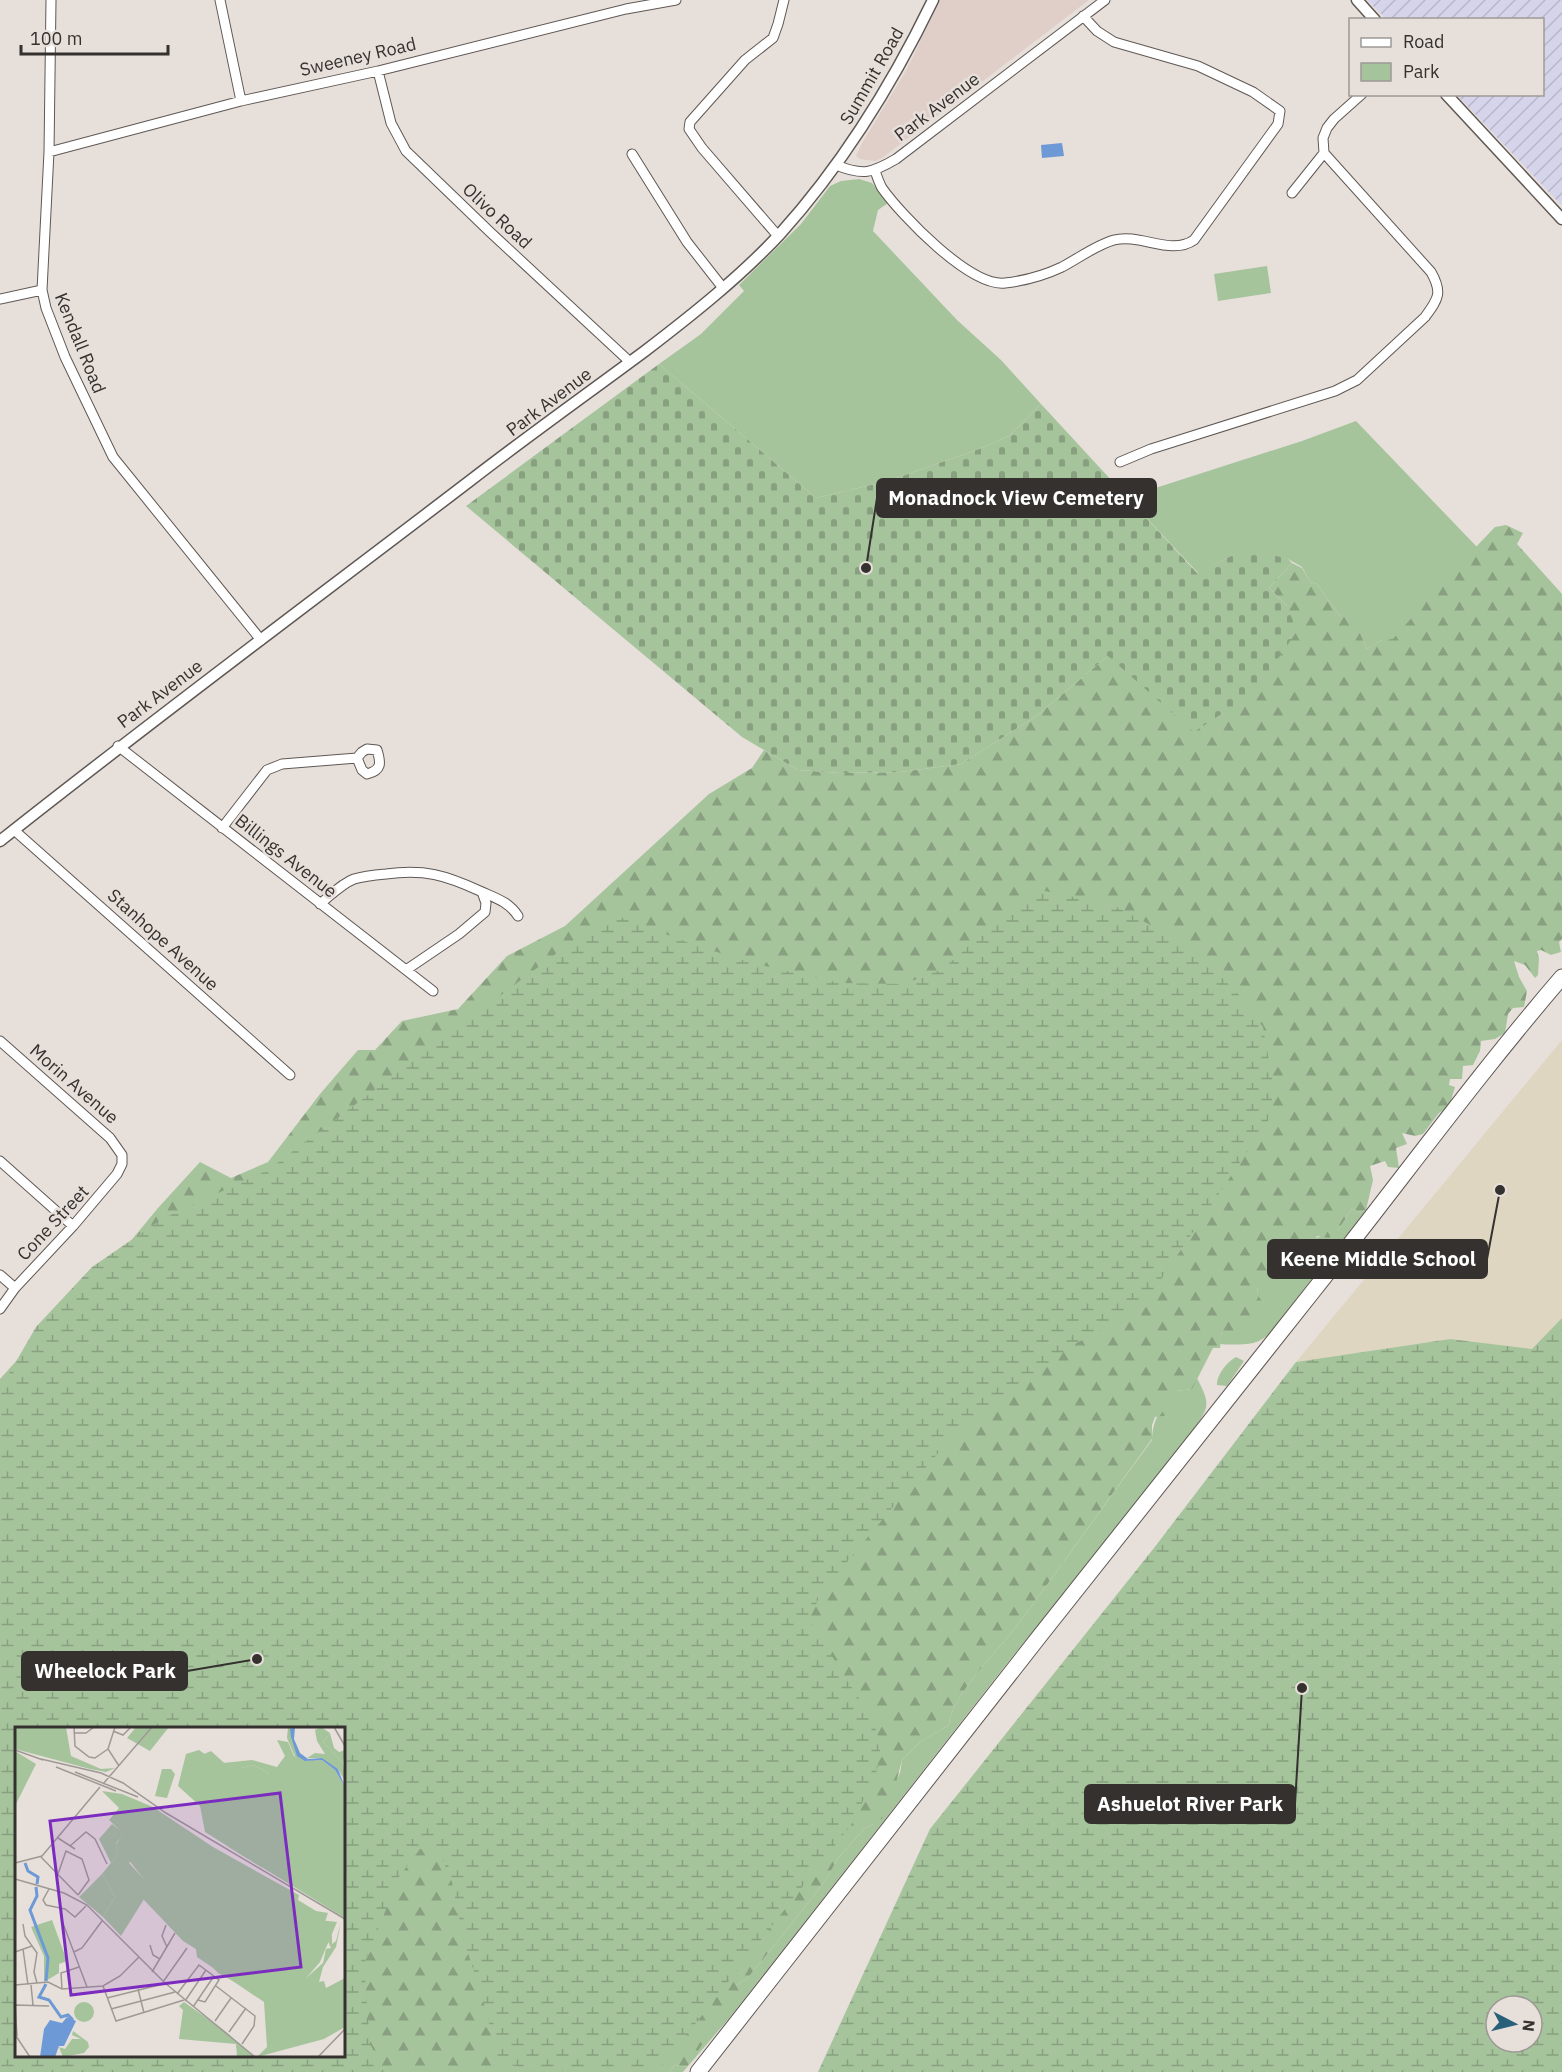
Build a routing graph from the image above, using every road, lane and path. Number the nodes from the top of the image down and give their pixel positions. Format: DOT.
graph roads {
  1 [pos="51,0"];
  2 [pos="220,0"];
  3 [pos="676,0"];
  4 [pos="784,0"];
  5 [pos="933,0"];
  6 [pos="1105,0"];
  7 [pos="1357,0"];
  8 [pos="1083,16"];
  9 [pos="1374,18"];
  10 [pos="378,71"];
  11 [pos="1360,96"];
  12 [pos="1448,96"];
  13 [pos="242,101"];
  14 [pos="49,152"];
  15 [pos="1324,153"];
  16 [pos="632,154"];
  17 [pos="836,165"];
  18 [pos="875,171"];
  19 [pos="1292,193"];
  20 [pos="1562,219"];
  21 [pos="778,236"];
  22 [pos="723,288"];
  23 [pos="42,290"];
  24 [pos="0,299"];
  25 [pos="630,362"];
  26 [pos="1120,462"];
  27 [pos="261,640"];
  28 [pos="118,746"];
  29 [pos="357,758"];
  30 [pos="222,828"];
  31 [pos="14,830"];
  32 [pos="0,841"];
  33 [pos="482,892"];
  34 [pos="320,904"];
  35 [pos="518,915"];
  36 [pos="406,969"];
  37 [pos="1562,977"];
  38 [pos="434,991"];
  39 [pos="0,1041"];
  40 [pos="290,1075"];
  41 [pos="122,1155"];
  42 [pos="0,1161"];
  43 [pos="73,1226"];
  44 [pos="0,1275"];
  45 [pos="15,1288"];
  46 [pos="0,1309"];
  47 [pos="698,2072"];
  1 -- 14 [label="street, Kendall Road"];
  2 -- 13 [label="street"];
  3 -- 10 [label="street, Sweeney Road"];
  4 -- 21 [label="street"];
  5 -- 17 [label="street, Summit Road"];
  6 -- 8 [label="street, Park Avenue"];
  7 -- 9 [label="street"];
  8 -- 18 [label="street, Park Avenue"];
  8 -- 18 [label="street"];
  10 -- 13 [label="street, Sweeney Road"];
  10 -- 25 [label="street, Olivo Road"];
  11 -- 15 [label="street"];
  12 -- 20 [label="street"];
  13 -- 14 [label="street, Sweeney Road"];
  14 -- 23 [label="street, Kendall Road"];
  15 -- 19 [label="street"];
  15 -- 26 [label="street"];
  16 -- 22 [label="street"];
  17 -- 18 [label="street"];
  17 -- 21 [label="street, Park Avenue"];
  21 -- 22 [label="street, Park Avenue"];
  22 -- 25 [label="street, Park Avenue"];
  23 -- 24 [label="street"];
  23 -- 27 [label="street, Kendall Road"];
  25 -- 27 [label="street, Park Avenue"];
  27 -- 28 [label="street, Park Avenue"];
  28 -- 30 [label="street, Billings Avenue"];
  28 -- 31 [label="street, Park Avenue"];
  29 -- 30 [label="street"];
  30 -- 34 [label="street, Billings Avenue"];
  31 -- 32 [label="street, Park Avenue"];
  31 -- 40 [label="street, Stanhope Avenue"];
  33 -- 34 [label="street"];
  33 -- 35 [label="street"];
  33 -- 36 [label="street"];
  34 -- 36 [label="street, Billings Avenue"];
  36 -- 38 [label="street, Billings Avenue"];
  37 -- 47 [label="highway"];
  39 -- 41 [label="street, Morin Avenue"];
  41 -- 43 [label="street, Cone Street"];
  42 -- 43 [label="street"];
  43 -- 45 [label="street, Cone Street"];
  44 -- 45 [label="street"];
  45 -- 46 [label="street, Cone Street"];
}
